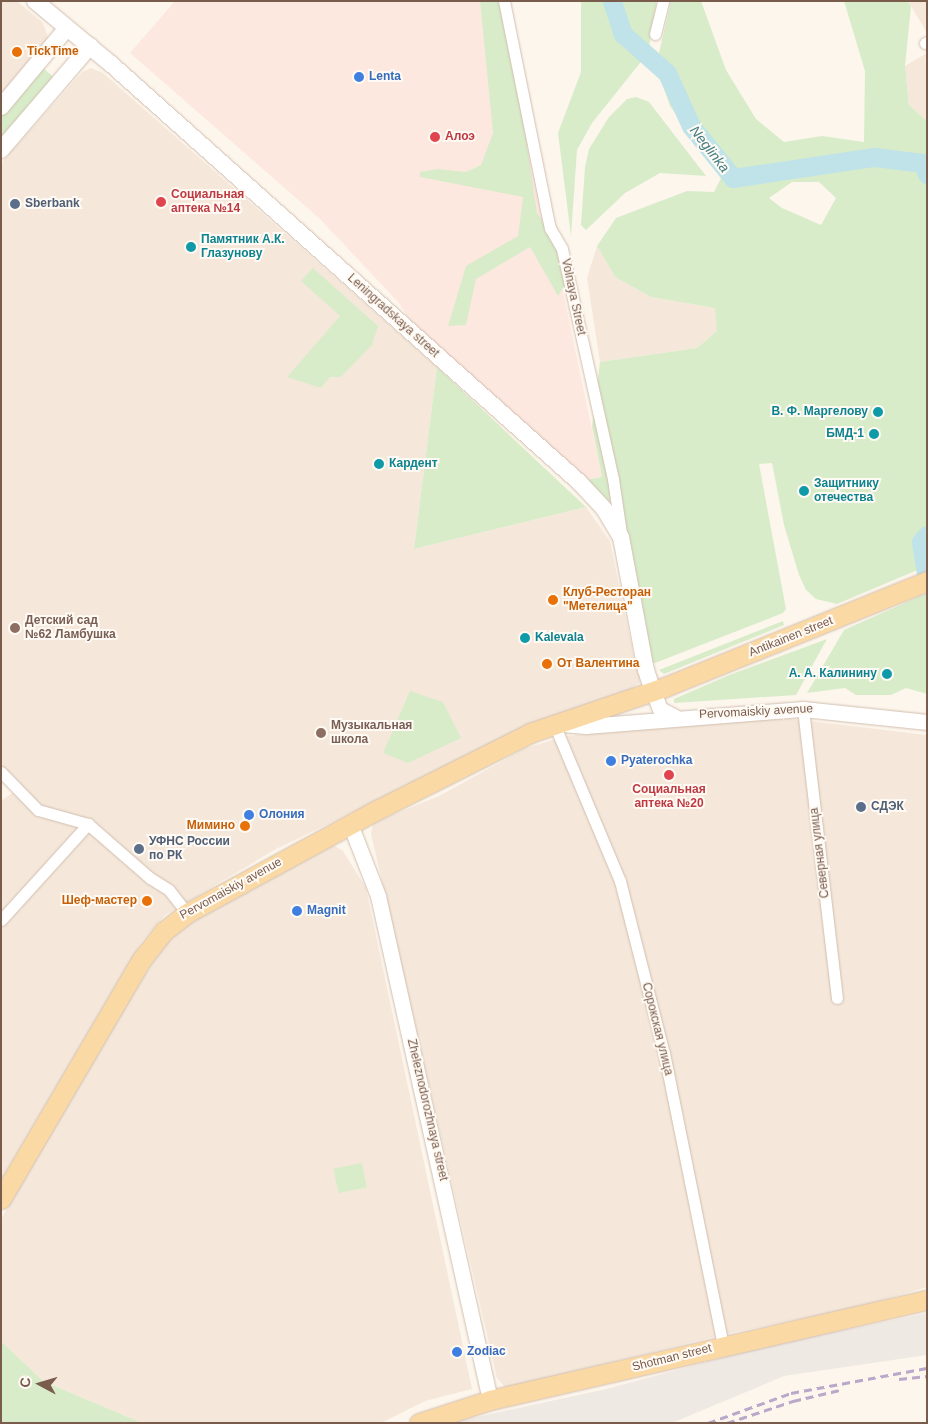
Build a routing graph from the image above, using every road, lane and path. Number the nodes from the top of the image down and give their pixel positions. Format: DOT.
graph roads {
  1 [pos="35,1"];
  2 [pos="504,1"];
  3 [pos="663,1"];
  4 [pos="67,28"];
  5 [pos="655,34"];
  6 [pos="90,46"];
  7 [pos="1,107"];
  8 [pos="1,150"];
  9 [pos="621,537"];
  10 [pos="927,581"];
  11 [pos="653,691"];
  12 [pos="803,709"];
  13 [pos="675,717"];
  14 [pos="927,722"];
  15 [pos="554,724"];
  16 [pos="1,772"];
  17 [pos="88,824"];
  18 [pos="350,824"];
  19 [pos="187,913"];
  20 [pos="1,920"];
  21 [pos="837,998"];
  22 [pos="1,1199"];
  23 [pos="927,1300"];
  24 [pos="724,1345"];
  25 [pos="490,1400"];
  26 [pos="419,1423"];
  1 -- 4 [label="main road, Leningradskaya street"];
  2 -- 9 [label="street, Volnaya Street"];
  3 -- 5 [label="street"];
  4 -- 6 [label="main road, Leningradskaya street"];
  4 -- 7 [label="main road"];
  6 -- 8 [label="main road"];
  6 -- 9 [label="main road, Leningradskaya street"];
  9 -- 11 [label="main road, Leningradskaya street"];
  10 -- 11 [label="main road, Antikainen street"];
  11 -- 13 [label="street"];
  11 -- 15 [label="main road, Antikainen street"];
  12 -- 13 [label="street, Pervomaiskiy avenue"];
  12 -- 14 [label="street, Pervomaiskiy avenue"];
  12 -- 21 [label="street, Северная улица"];
  13 -- 15 [label="street, Pervomaiskiy avenue"];
  15 -- 18 [label="main road, Pervomaiskiy avenue"];
  15 -- 24 [label="street, Сорокская улица"];
  16 -- 17 [label="street"];
  17 -- 19 [label="street"];
  17 -- 20 [label="street"];
  18 -- 19 [label="main road, Pervomaiskiy avenue"];
  18 -- 25 [label="street, Zheleznodorozhnaya street"];
  19 -- 22 [label="main road, Pervomaiskiy avenue"];
  23 -- 24 [label="main road, Shotman street"];
  24 -- 25 [label="main road, Shotman street"];
  25 -- 26 [label="main road, Shotman street"];
}
